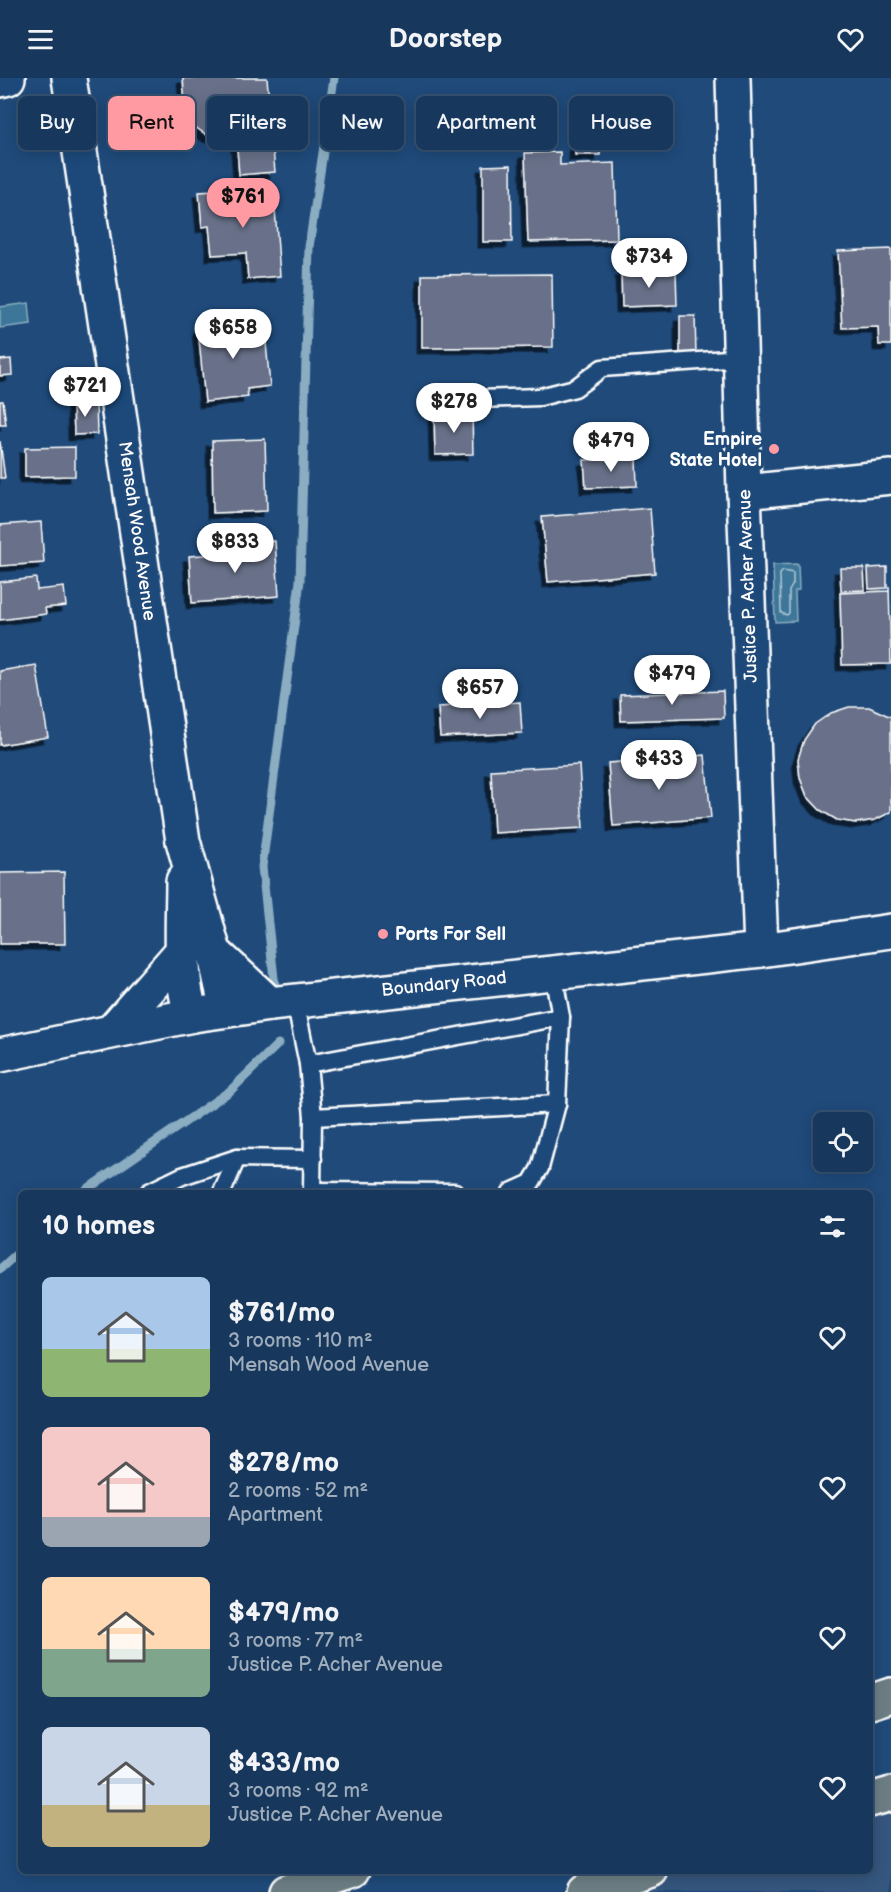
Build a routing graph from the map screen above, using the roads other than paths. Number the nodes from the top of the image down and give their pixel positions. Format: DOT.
graph roads {
  1 [pos="8,78"];
  2 [pos="69,78"];
  3 [pos="734,78"];
  4 [pos="0,80"];
  5 [pos="741,358"];
  6 [pos="445,400"];
  7 [pos="891,477"];
  8 [pos="744,492"];
  9 [pos="891,931"];
  10 [pos="761,950"];
  11 [pos="199,951"];
  12 [pos="553,973"];
  13 [pos="282,1002"];
  14 [pos="227,1011"];
  15 [pos="193,1015"];
  16 [pos="561,1017"];
  17 [pos="112,1031"];
  18 [pos="0,1055"];
  19 [pos="308,1064"];
  20 [pos="557,1104"];
  21 [pos="313,1117"];
  22 [pos="237,1158"];
  23 [pos="313,1159"];
  24 [pos="182,1176"];
  25 [pos="153,1190"];
  26 [pos="175,1190"];
  27 [pos="223,1190"];
  28 [pos="312,1190"];
  29 [pos="515,1190"];
  30 [pos="891,1695"];
  31 [pos="873,1701"];
  32 [pos="891,1794"];
  33 [pos="873,1799"];
  34 [pos="340,1874"];
  35 [pos="639,1874"];
  36 [pos="286,1892"];
  37 [pos="584,1892"];
  1 -- 4 [label="street"];
  2 -- 11 [label="street, Mensah Wood Avenue"];
  3 -- 5 [label="street, Justice P. Acher Avenue"];
  5 -- 6 [label="lane"];
  5 -- 8 [label="street, Justice P. Acher Avenue"];
  7 -- 8 [label="street"];
  8 -- 10 [label="street, Justice P. Acher Avenue"];
  9 -- 10 [label="street, Boundary Road"];
  10 -- 12 [label="street, Boundary Road"];
  11 -- 13 [label="street"];
  11 -- 14 [label="street, Mensah Wood Avenue"];
  11 -- 15 [label="street, Mensah Wood Avenue"];
  11 -- 17 [label="street"];
  12 -- 13 [label="street, Boundary Road"];
  12 -- 16 [label="lane"];
  13 -- 14 [label="street, Boundary Road"];
  13 -- 19 [label="lane"];
  14 -- 15 [label="street, Boundary Road"];
  15 -- 17 [label="street, Boundary Road"];
  16 -- 19 [label="lane"];
  16 -- 20 [label="lane"];
  17 -- 18 [label="street, Boundary Road"];
  19 -- 21 [label="lane"];
  20 -- 21 [label="lane"];
  20 -- 29 [label="lane"];
  21 -- 23 [label="lane"];
  22 -- 23 [label="lane"];
  22 -- 24 [label="lane"];
  22 -- 27 [label="lane"];
  23 -- 28 [label="lane"];
  24 -- 25 [label="lane"];
  24 -- 26 [label="lane"];
  30 -- 31 [label="highway"];
  32 -- 33 [label="highway"];
  34 -- 36 [label="highway"];
  35 -- 37 [label="highway"];
}
